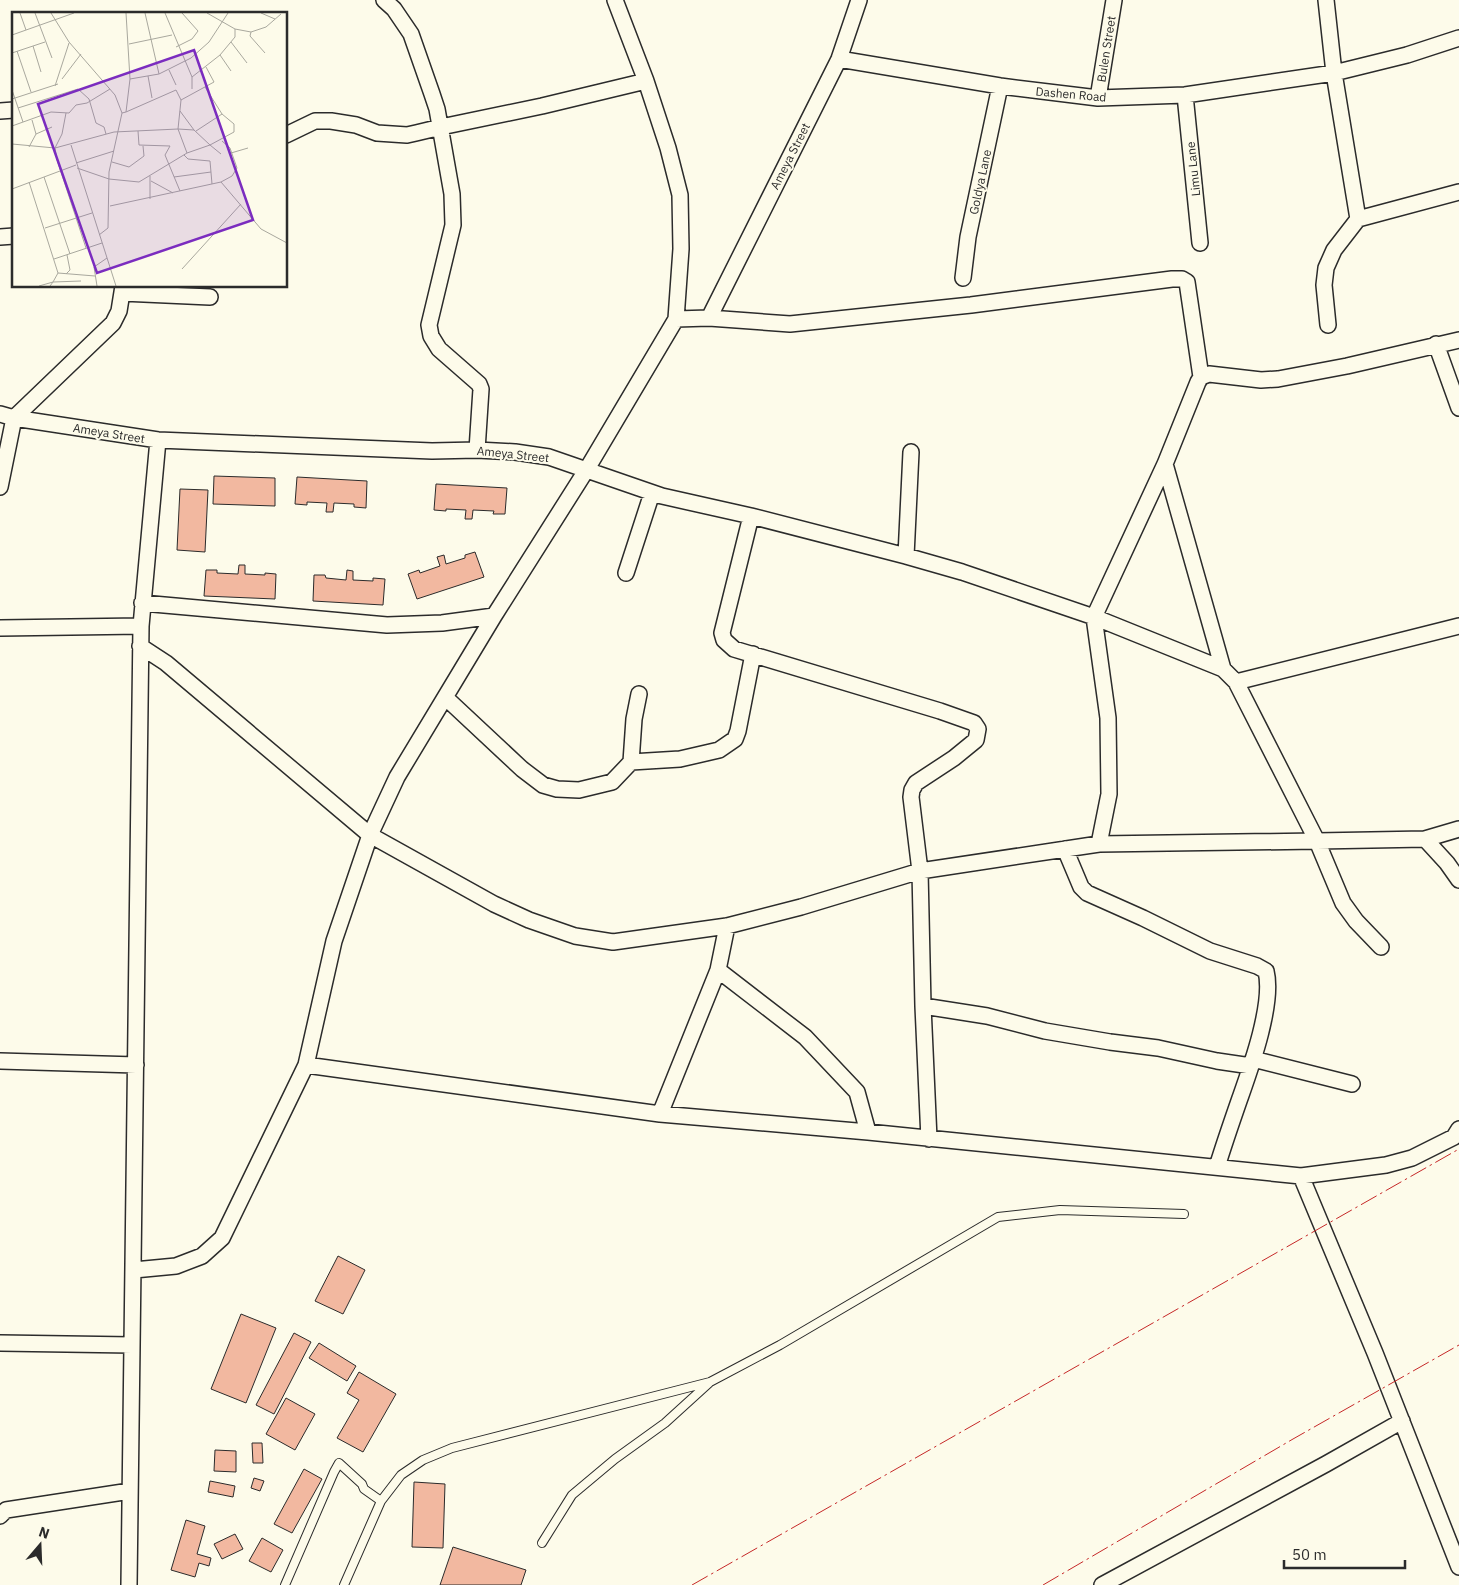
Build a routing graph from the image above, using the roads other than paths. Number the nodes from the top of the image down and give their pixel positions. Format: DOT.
graph roads {
  1 [pos="384,0"];
  2 [pos="614,0"];
  3 [pos="859,0"];
  4 [pos="1114,0"];
  5 [pos="1326,0"];
  6 [pos="1459,38"];
  7 [pos="839,59"];
  8 [pos="1334,73"];
  9 [pos="646,82"];
  10 [pos="1000,86"];
  11 [pos="1185,95"];
  12 [pos="1098,98"];
  13 [pos="441,127"];
  14 [pos="288,134"];
  15 [pos="1459,192"];
  16 [pos="1358,219"];
  17 [pos="1200,243"];
  18 [pos="963,278"];
  19 [pos="123,290"];
  20 [pos="210,297"];
  21 [pos="709,318"];
  22 [pos="676,319"];
  23 [pos="1328,326"];
  24 [pos="1459,340"];
  25 [pos="1436,344"];
  26 [pos="1202,377"];
  27 [pos="1459,408"];
  28 [pos="7,416"];
  29 [pos="158,440"];
  30 [pos="477,450"];
  31 [pos="911,452"];
  32 [pos="1165,464"];
  33 [pos="587,469"];
  34 [pos="0,487"];
  35 [pos="652,493"];
  36 [pos="751,516"];
  37 [pos="906,556"];
  38 [pos="626,573"];
  39 [pos="142,603"];
  40 [pos="494,616"];
  41 [pos="1094,617"];
  42 [pos="141,626"];
  43 [pos="1459,626"];
  44 [pos="0,628"];
  45 [pos="140,646"];
  46 [pos="753,654"];
  47 [pos="1223,669"];
  48 [pos="1236,682"];
  49 [pos="639,694"];
  50 [pos="446,698"];
  51 [pos="631,762"];
  52 [pos="1459,829"];
  53 [pos="370,835"];
  54 [pos="1425,839"];
  55 [pos="1317,841"];
  56 [pos="1099,844"];
  57 [pos="1065,848"];
  58 [pos="920,871"];
  59 [pos="1459,880"];
  60 [pos="728,926"];
  61 [pos="1381,947"];
  62 [pos="718,970"];
  63 [pos="923,1006"];
  64 [pos="0,1061"];
  65 [pos="1252,1063"];
  66 [pos="136,1065"];
  67 [pos="306,1065"];
  68 [pos="1352,1084"];
  69 [pos="660,1114"];
  70 [pos="1459,1129"];
  71 [pos="868,1132"];
  72 [pos="929,1138"];
  73 [pos="1217,1167"];
  74 [pos="1302,1176"];
  75 [pos="1184,1214"];
  76 [pos="134,1270"];
  77 [pos="0,1343"];
  78 [pos="132,1345"];
  79 [pos="710,1382"];
  80 [pos="1402,1420"];
  81 [pos="130,1491"];
  82 [pos="381,1501"];
  83 [pos="0,1516"];
  84 [pos="542,1543"];
  85 [pos="1459,1566"];
  86 [pos="129,1585"];
  87 [pos="285,1585"];
  88 [pos="344,1585"];
  89 [pos="1102,1585"];
  1 -- 13 [label="street"];
  2 -- 9 [label="street"];
  3 -- 7 [label="street, Ameya Street"];
  4 -- 12 [label="street, Bulen Street"];
  5 -- 8 [label="street"];
  6 -- 8 [label="street, Dashen Road"];
  7 -- 10 [label="street, Dashen Road"];
  7 -- 21 [label="street, Ameya Street"];
  8 -- 11 [label="street, Dashen Road"];
  8 -- 16 [label="street"];
  9 -- 13 [label="street"];
  9 -- 22 [label="street"];
  10 -- 12 [label="street, Dashen Road"];
  10 -- 18 [label="street, Goldya Lane"];
  11 -- 12 [label="street, Dashen Road"];
  11 -- 17 [label="street, Limu Lane"];
  13 -- 14 [label="street"];
  13 -- 30 [label="street"];
  15 -- 16 [label="street"];
  16 -- 23 [label="street"];
  19 -- 20 [label="street"];
  19 -- 28 [label="street"];
  21 -- 22 [label="street"];
  21 -- 26 [label="street"];
  22 -- 33 [label="street"];
  24 -- 25 [label="street"];
  25 -- 26 [label="street"];
  25 -- 27 [label="street"];
  26 -- 32 [label="street"];
  28 -- 29 [label="street, Ameya Street"];
  28 -- 34 [label="street"];
  29 -- 30 [label="street, Ameya Street"];
  29 -- 39 [label="street"];
  30 -- 33 [label="street, Ameya Street"];
  31 -- 37 [label="street"];
  32 -- 41 [label="street"];
  32 -- 47 [label="street"];
  33 -- 35 [label="street, Ameya Street"];
  33 -- 40 [label="street"];
  35 -- 36 [label="street, Ameya Street"];
  35 -- 38 [label="street"];
  36 -- 37 [label="street, Ameya Street"];
  36 -- 46 [label="street"];
  37 -- 41 [label="street, Ameya Street"];
  39 -- 40 [label="street"];
  39 -- 42 [label="street"];
  40 -- 50 [label="street"];
  41 -- 47 [label="street, Ameya Street"];
  41 -- 56 [label="street"];
  42 -- 44 [label="street"];
  42 -- 45 [label="street"];
  43 -- 48 [label="street"];
  45 -- 53 [label="street"];
  45 -- 66 [label="street"];
  46 -- 51 [label="street"];
  46 -- 58 [label="street"];
  47 -- 48 [label="street"];
  48 -- 55 [label="street"];
  49 -- 51 [label="street"];
  50 -- 51 [label="street"];
  50 -- 53 [label="street"];
  52 -- 54 [label="street"];
  53 -- 60 [label="street"];
  53 -- 67 [label="street"];
  54 -- 55 [label="street"];
  54 -- 59 [label="street"];
  55 -- 56 [label="street"];
  55 -- 61 [label="street"];
  56 -- 57 [label="street"];
  57 -- 58 [label="street"];
  57 -- 65 [label="street"];
  58 -- 60 [label="street"];
  58 -- 63 [label="street"];
  60 -- 62 [label="street"];
  62 -- 69 [label="street"];
  62 -- 71 [label="street"];
  63 -- 65 [label="street"];
  63 -- 72 [label="street"];
  64 -- 66 [label="street"];
  65 -- 68 [label="street"];
  65 -- 73 [label="street"];
  66 -- 76 [label="street"];
  67 -- 69 [label="street"];
  67 -- 76 [label="street"];
  69 -- 71 [label="street"];
  70 -- 74 [label="street"];
  71 -- 72 [label="street"];
  72 -- 73 [label="street"];
  73 -- 74 [label="street"];
  74 -- 80 [label="street"];
  75 -- 79 [label="lane"];
  76 -- 78 [label="street"];
  77 -- 78 [label="street"];
  78 -- 81 [label="street"];
  79 -- 82 [label="lane"];
  79 -- 84 [label="lane"];
  80 -- 85 [label="street"];
  80 -- 89 [label="street"];
  81 -- 83 [label="street"];
  81 -- 86 [label="street"];
  82 -- 87 [label="lane"];
  82 -- 88 [label="lane"];
}
